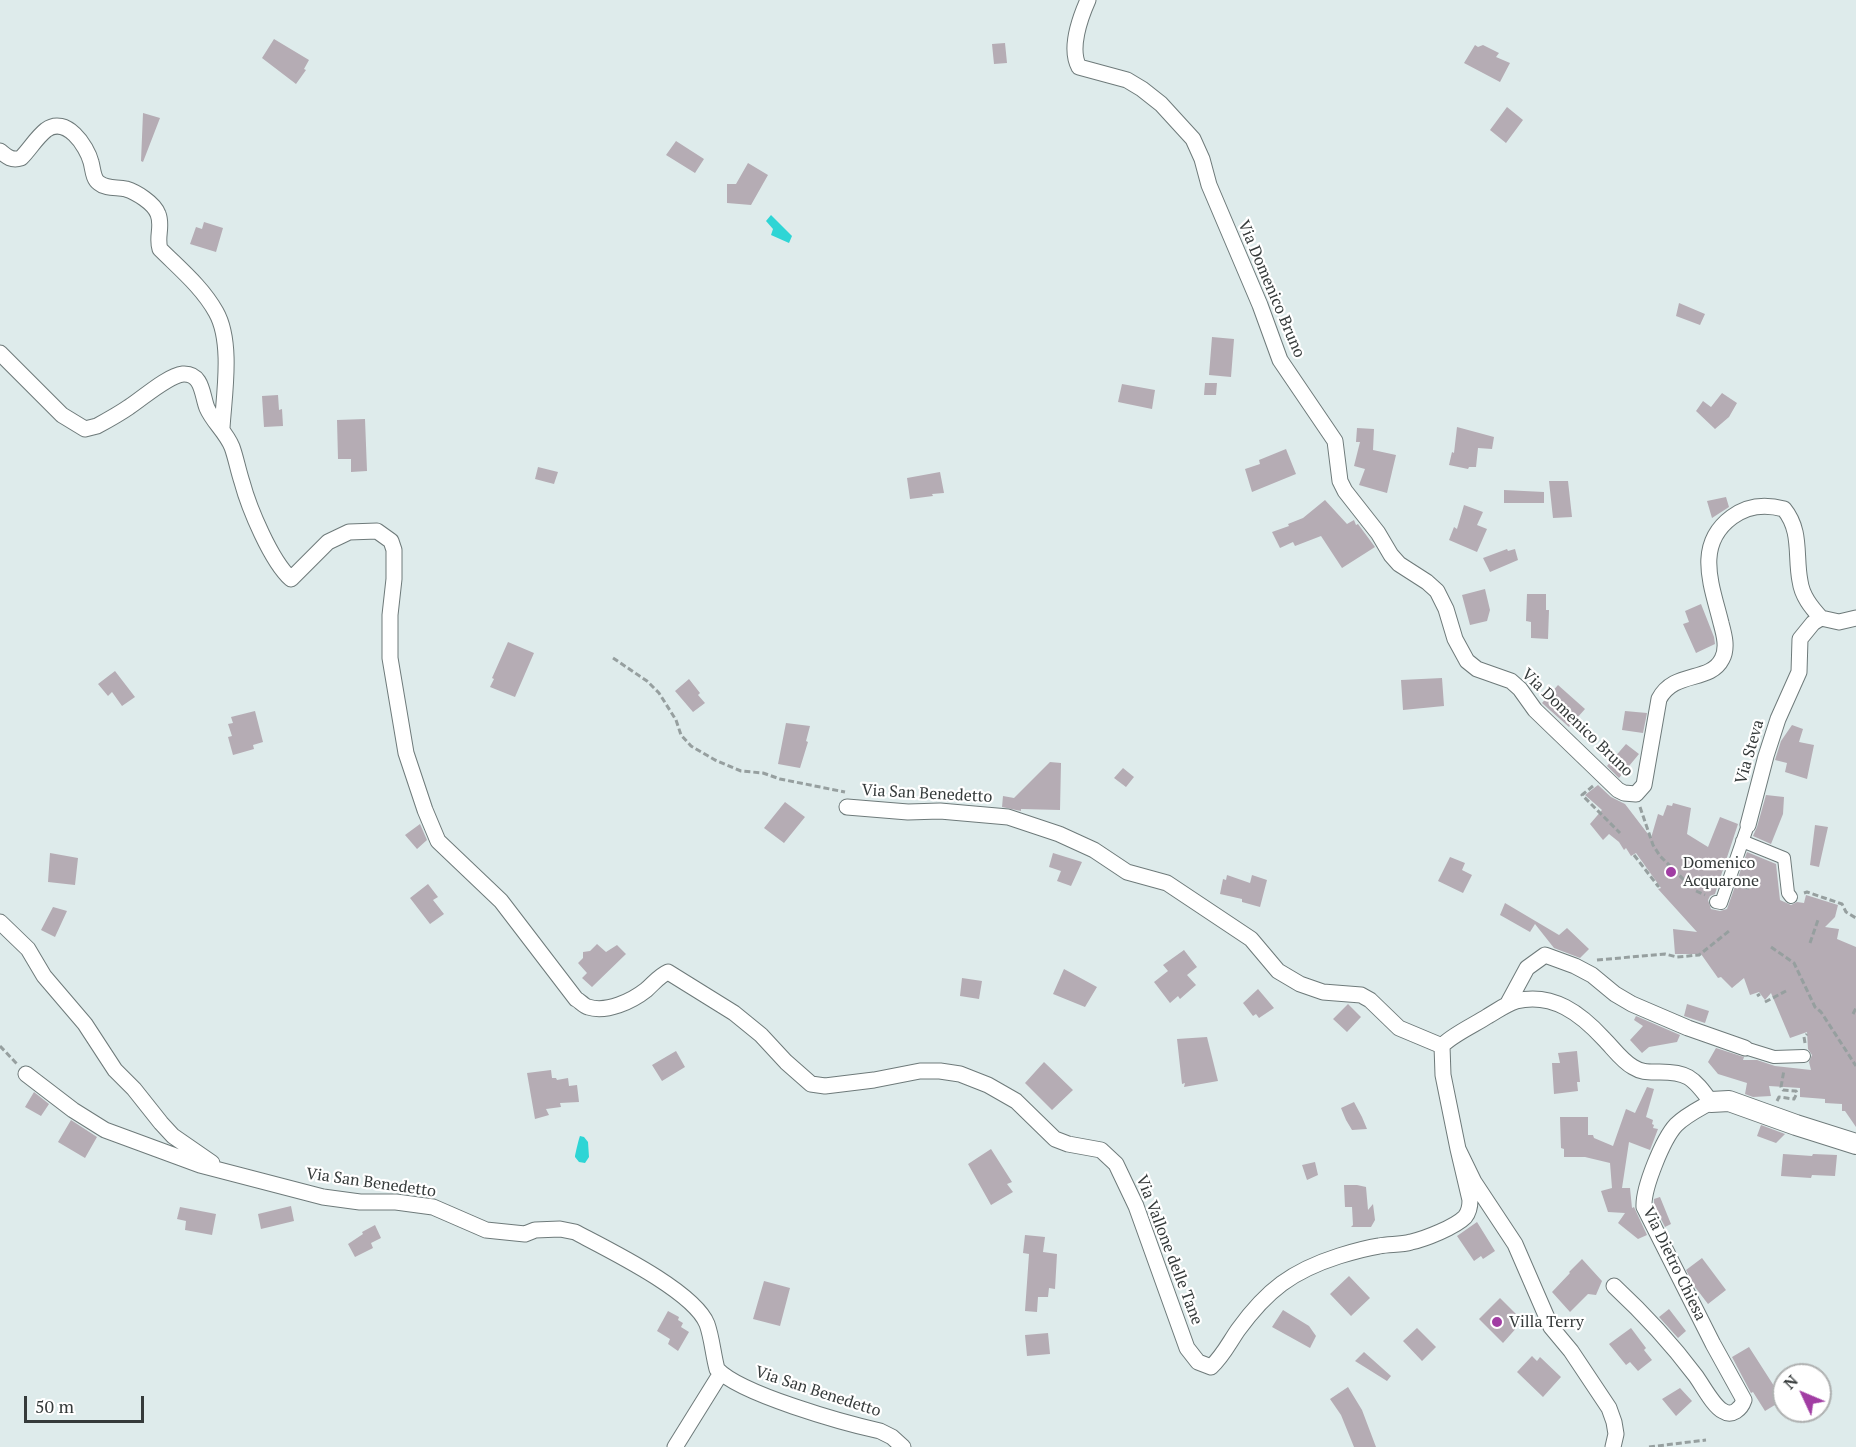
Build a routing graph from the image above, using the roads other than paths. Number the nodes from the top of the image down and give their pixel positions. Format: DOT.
graph roads {
  1 [pos="1088,0"];
  2 [pos="0,151"];
  3 [pos="0,352"];
  4 [pos="222,428"];
  5 [pos="1821,618"];
  6 [pos="1856,618"];
  7 [pos="848,801"];
  8 [pos="1748,825"];
  9 [pos="1742,841"];
  10 [pos="1791,897"];
  11 [pos="1719,903"];
  12 [pos="0,922"];
  13 [pos="1507,1005"];
  14 [pos="1442,1046"];
  15 [pos="1745,1048"];
  16 [pos="1804,1056"];
  17 [pos="26,1074"];
  18 [pos="1711,1102"];
  19 [pos="1856,1144"];
  20 [pos="1458,1149"];
  21 [pos="233,1174"];
  22 [pos="1614,1286"];
  23 [pos="721,1373"];
  24 [pos="675,1447"];
  25 [pos="903,1447"];
  26 [pos="1613,1447"];
  1 -- 5 [label="street, Via Domenico Bruno"];
  2 -- 4 [label="street, Via Vallone delle Tane"];
  3 -- 4 [label="street"];
  4 -- 20 [label="street, Via Vallone delle Tane"];
  5 -- 6 [label="street"];
  5 -- 8 [label="street, Via Steva"];
  7 -- 14 [label="street, Via San Benedetto"];
  8 -- 9 [label="street, Via Steva"];
  9 -- 10 [label="street"];
  9 -- 11 [label="street, Via Steva"];
  12 -- 21 [label="street, Via San Benedetto"];
  13 -- 14 [label="street"];
  13 -- 15 [label="street"];
  13 -- 18 [label="street"];
  14 -- 20 [label="street"];
  15 -- 16 [label="street"];
  17 -- 21 [label="street, Via San Benedetto"];
  18 -- 19 [label="street"];
  18 -- 22 [label="street, Via Dietro Chiesa"];
  20 -- 26 [label="street"];
  21 -- 23 [label="street, Via San Benedetto"];
  23 -- 24 [label="street"];
  23 -- 25 [label="street, Via San Benedetto"];
}
